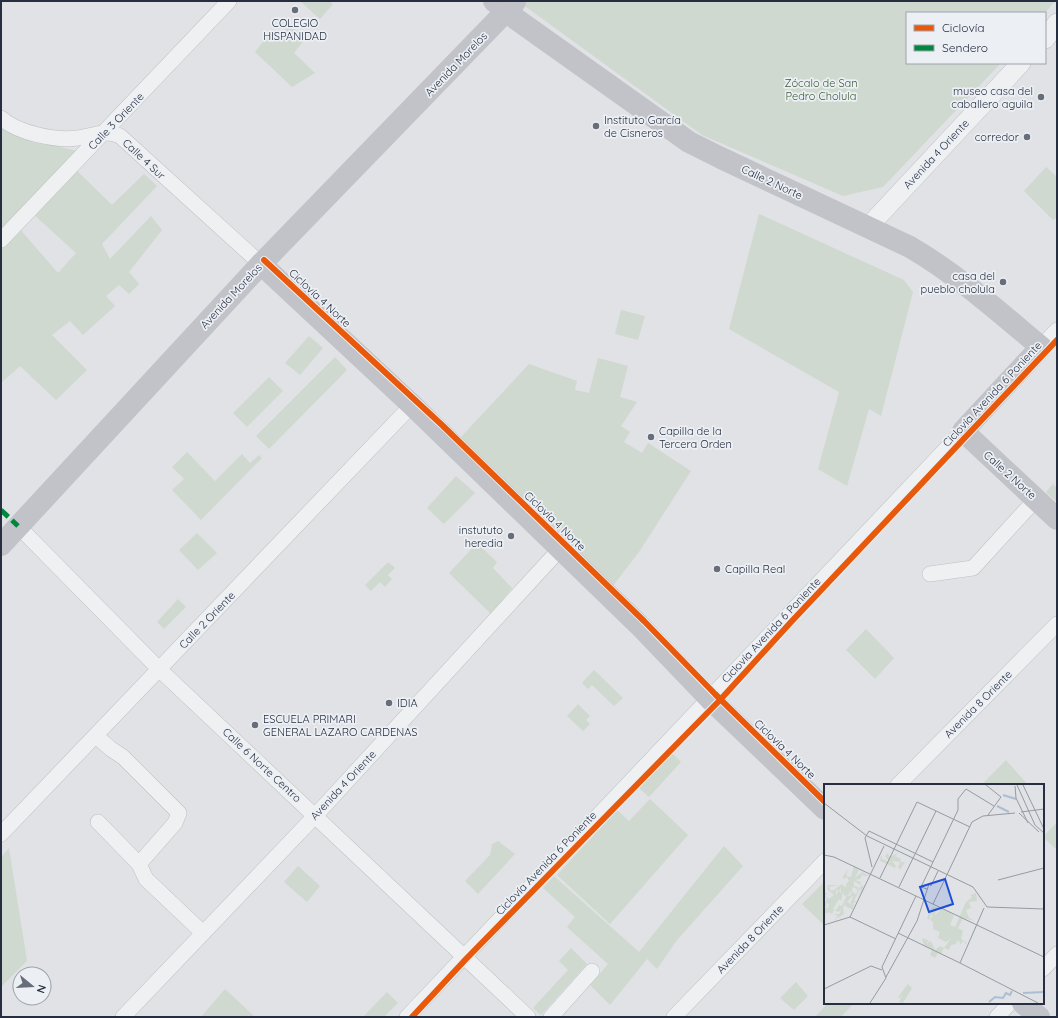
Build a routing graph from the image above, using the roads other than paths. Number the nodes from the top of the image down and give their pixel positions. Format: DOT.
graph roads {
  1 [pos="229,1"];
  2 [pos="505,5"];
  3 [pos="1057,23"];
  4 [pos="1046,38"];
  5 [pos="1020,64"];
  6 [pos="1,118"];
  7 [pos="105,132"];
  8 [pos="868,227"];
  9 [pos="1,240"];
  10 [pos="260,264"];
  11 [pos="1057,330"];
  12 [pos="1041,347"];
  13 [pos="412,405"];
  14 [pos="963,431"];
  15 [pos="1036,498"];
  16 [pos="1057,519"];
  17 [pos="18,526"];
  18 [pos="1,545"];
  19 [pos="560,549"];
  20 [pos="930,574"];
  21 [pos="1057,624"];
  22 [pos="160,670"];
  23 [pos="710,699"];
  24 [pos="96,736"];
  25 [pos="899,784"];
  26 [pos="824,808"];
  27 [pos="315,816"];
  28 [pos="98,822"];
  29 [pos="1,834"];
  30 [pos="824,862"];
  31 [pos="139,864"];
  32 [pos="203,933"];
  33 [pos="1057,954"];
  34 [pos="464,957"];
  35 [pos="1044,968"];
  36 [pos="592,971"];
  37 [pos="1009,1004"];
  38 [pos="1024,1004"];
  39 [pos="123,1017"];
  40 [pos="407,1017"];
  41 [pos="528,1017"];
  42 [pos="551,1017"];
  43 [pos="674,1017"];
  44 [pos="997,1017"];
  45 [pos="1039,1017"];
  1 -- 7 [label="street, Calle 3 Oriente"];
  2 -- 8 [label="main road, Calle 2 Norte"];
  2 -- 10 [label="main road, Avenida Morelos"];
  3 -- 4 [label="street"];
  5 -- 8 [label="street, Avenida 4 Oriente"];
  6 -- 7 [label="street"];
  7 -- 9 [label="street, Calle 3 Oriente"];
  7 -- 10 [label="street, Calle 4 Sur"];
  8 -- 12 [label="main road, Calle 2 Norte"];
  10 -- 13 [label="main road"];
  10 -- 17 [label="main road, Avenida Morelos"];
  11 -- 12 [label="street"];
  12 -- 14 [label="main road"];
  13 -- 19 [label="main road"];
  13 -- 22 [label="street, Calle 2 Oriente"];
  14 -- 15 [label="main road, Calle 2 Norte"];
  14 -- 23 [label="street"];
  15 -- 16 [label="main road, Calle 2 Norte"];
  15 -- 20 [label="street"];
  17 -- 18 [label="main road, Avenida Morelos"];
  17 -- 22 [label="street, Calle 6 Norte Centro"];
  19 -- 23 [label="main road"];
  19 -- 27 [label="street, Avenida 4 Oriente"];
  21 -- 25 [label="street, Avenida 8 Oriente"];
  22 -- 24 [label="street, Calle 2 Oriente"];
  22 -- 27 [label="street, Calle 6 Norte Centro"];
  23 -- 26 [label="main road"];
  23 -- 34 [label="street"];
  24 -- 29 [label="street, Calle 2 Oriente"];
  24 -- 31 [label="street"];
  27 -- 32 [label="street, Avenida 4 Oriente"];
  27 -- 34 [label="street, Calle 6 Norte Centro"];
  28 -- 31 [label="street"];
  30 -- 43 [label="street, Avenida 8 Oriente"];
  31 -- 32 [label="street"];
  32 -- 39 [label="street, Avenida 4 Oriente"];
  33 -- 35 [label="street"];
  34 -- 40 [label="street"];
  34 -- 41 [label="street, Calle 6 Norte Centro"];
  36 -- 42 [label="street"];
  37 -- 44 [label="street"];
  38 -- 45 [label="main road"];
}
